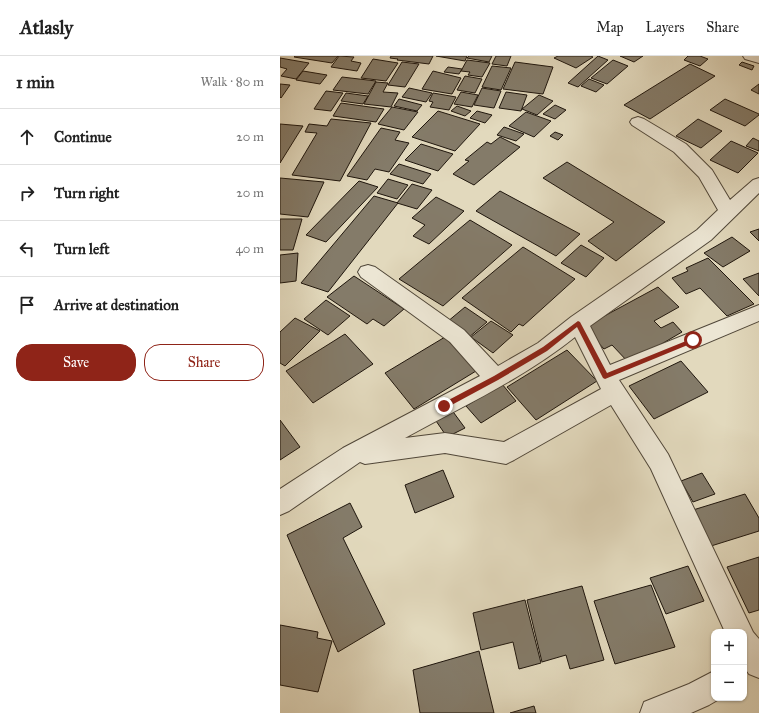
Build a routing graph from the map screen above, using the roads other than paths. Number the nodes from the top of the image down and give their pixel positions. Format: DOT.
graph roads {
  1 [pos="750,56"];
  2 [pos="759,59"];
  3 [pos="638,122"];
  4 [pos="759,185"];
  5 [pos="728,211"];
  6 [pos="368,272"];
  7 [pos="759,313"];
  8 [pos="578,323"];
  9 [pos="496,378"];
  10 [pos="610,384"];
  11 [pos="351,454"];
  12 [pos="280,503"];
  13 [pos="738,629"];
  14 [pos="711,688"];
  15 [pos="654,713"];
  1 -- 2 [label="street"];
  3 -- 5 [label="street"];
  4 -- 5 [label="street"];
  5 -- 8 [label="street"];
  6 -- 9 [label="street"];
  7 -- 10 [label="street"];
  8 -- 9 [label="street"];
  8 -- 10 [label="street"];
  9 -- 11 [label="street"];
  10 -- 11 [label="street"];
  10 -- 13 [label="street"];
  11 -- 12 [label="street"];
  14 -- 15 [label="street"];
}
